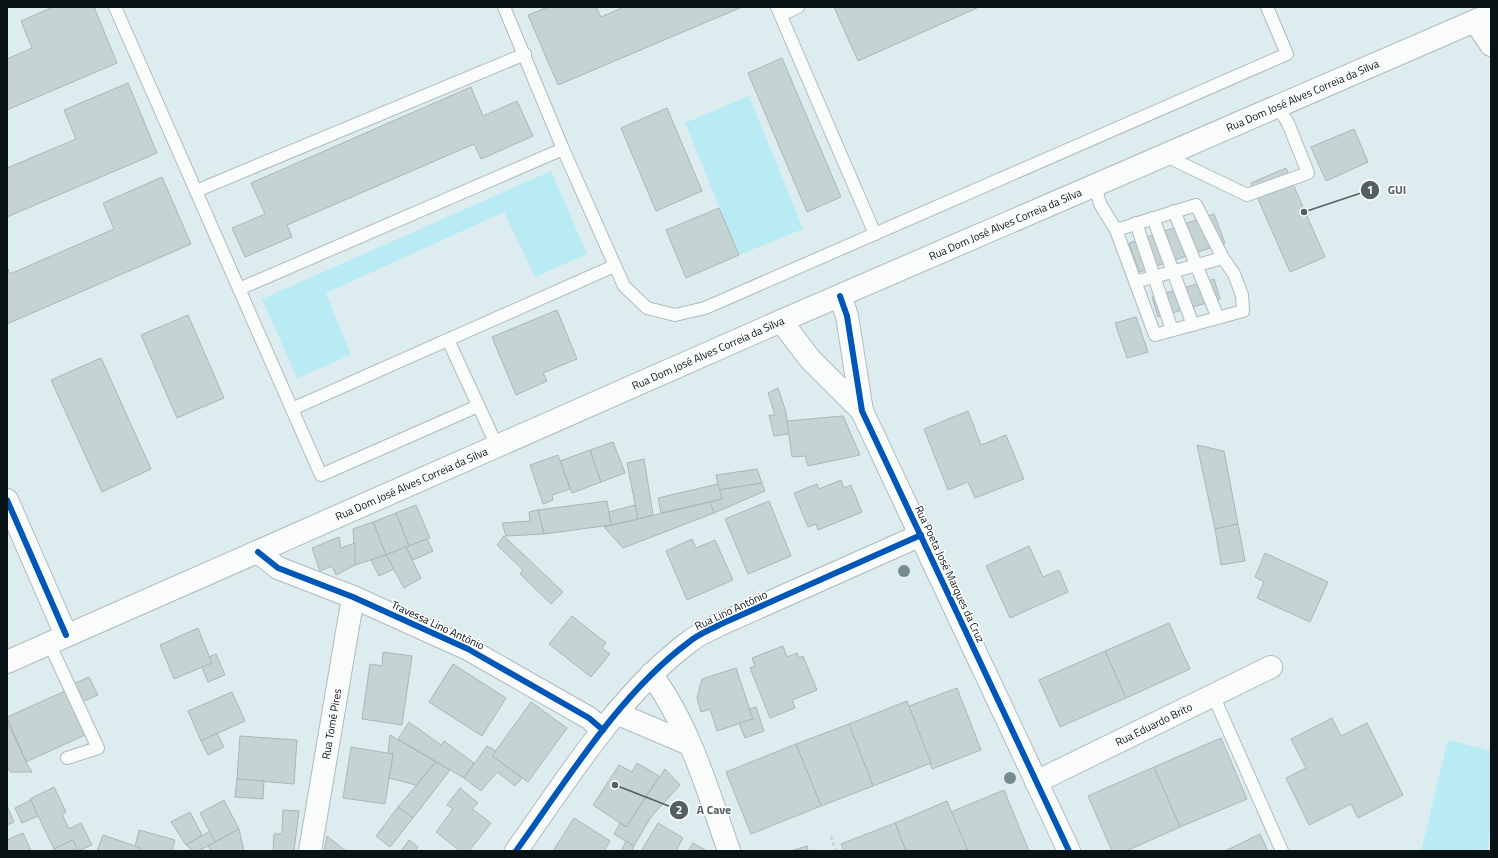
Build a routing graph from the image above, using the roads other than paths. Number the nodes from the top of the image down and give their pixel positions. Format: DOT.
graph roads {
  1 [pos="115,7"];
  2 [pos="504,7"];
  3 [pos="798,7"];
  4 [pos="1267,7"];
  5 [pos="779,11"];
  6 [pos="1483,17"];
  7 [pos="1491,45"];
  8 [pos="524,54"];
  9 [pos="1278,107"];
  10 [pos="563,149"];
  11 [pos="1164,155"];
  12 [pos="1095,185"];
  13 [pos="196,191"];
  14 [pos="1174,211"];
  15 [pos="1153,218"];
  16 [pos="1136,223"];
  17 [pos="1116,230"];
  18 [pos="875,234"];
  19 [pos="1223,258"];
  20 [pos="1196,265"];
  21 [pos="614,266"];
  22 [pos="1173,271"];
  23 [pos="1154,277"];
  24 [pos="1135,282"];
  25 [pos="239,290"];
  26 [pos="840,296"];
  27 [pos="1218,318"];
  28 [pos="781,321"];
  29 [pos="1193,325"];
  30 [pos="1172,330"];
  31 [pos="448,340"];
  32 [pos="478,406"];
  33 [pos="292,409"];
  34 [pos="862,411"];
  35 [pos="497,446"];
  36 [pos="7,500"];
  37 [pos="921,535"];
  38 [pos="258,552"];
  39 [pos="353,597"];
  40 [pos="58,639"];
  41 [pos="7,662"];
  42 [pos="1271,667"];
  43 [pos="650,674"];
  44 [pos="1213,695"];
  45 [pos="616,713"];
  46 [pos="603,730"];
  47 [pos="689,744"];
  48 [pos="66,758"];
  49 [pos="1036,782"];
  50 [pos="310,851"];
  51 [pos="516,851"];
  52 [pos="729,851"];
  53 [pos="1069,851"];
  54 [pos="1282,851"];
  1 -- 13 [label="lane"];
  2 -- 8 [label="lane"];
  3 -- 5 [label="lane"];
  4 -- 18 [label="lane"];
  5 -- 18 [label="lane"];
  6 -- 7 [label="street"];
  6 -- 9 [label="street, Rua Dom José Alves Correia da Silva"];
  8 -- 10 [label="lane"];
  8 -- 13 [label="lane"];
  9 -- 11 [label="street, Rua Dom José Alves Correia da Silva"];
  9 -- 11 [label="lane"];
  10 -- 21 [label="lane"];
  10 -- 25 [label="lane"];
  11 -- 12 [label="street, Rua Dom José Alves Correia da Silva"];
  12 -- 17 [label="lane"];
  12 -- 26 [label="street, Rua Dom José Alves Correia da Silva"];
  13 -- 25 [label="lane"];
  14 -- 15 [label="lane"];
  14 -- 19 [label="lane"];
  14 -- 20 [label="lane"];
  15 -- 16 [label="lane"];
  15 -- 22 [label="lane"];
  16 -- 17 [label="lane"];
  16 -- 23 [label="lane"];
  17 -- 24 [label="lane"];
  18 -- 21 [label="lane"];
  19 -- 20 [label="lane"];
  19 -- 27 [label="lane"];
  20 -- 22 [label="lane"];
  20 -- 27 [label="lane"];
  21 -- 31 [label="lane"];
  22 -- 23 [label="lane"];
  22 -- 29 [label="lane"];
  23 -- 24 [label="lane"];
  23 -- 30 [label="lane"];
  24 -- 30 [label="lane"];
  25 -- 33 [label="lane"];
  26 -- 28 [label="street, Rua Dom José Alves Correia da Silva"];
  26 -- 34 [label="street, Rua Poeta José Marques da Cruz"];
  27 -- 29 [label="lane"];
  28 -- 34 [label="street, Rua Poeta José Marques da Cruz"];
  28 -- 35 [label="street, Rua Dom José Alves Correia da Silva"];
  29 -- 30 [label="lane"];
  31 -- 32 [label="lane"];
  31 -- 33 [label="lane"];
  32 -- 33 [label="lane"];
  32 -- 35 [label="lane"];
  34 -- 37 [label="street, Rua Poeta José Marques da Cruz"];
  35 -- 38 [label="street, Rua Dom José Alves Correia da Silva"];
  36 -- 40 [label="street"];
  37 -- 43 [label="street, Rua Lino António"];
  37 -- 49 [label="street, Rua Poeta José Marques da Cruz"];
  38 -- 39 [label="street, Travessa Lino António"];
  38 -- 40 [label="street, Rua Dom José Alves Correia da Silva"];
  39 -- 46 [label="street, Travessa Lino António"];
  39 -- 50 [label="street, Rua Tomé Pires"];
  40 -- 41 [label="street, Rua Dom José Alves Correia da Silva"];
  40 -- 48 [label="lane"];
  42 -- 44 [label="street, Rua Eduardo Brito"];
  43 -- 45 [label="street, Rua Lino António"];
  43 -- 47 [label="street"];
  44 -- 49 [label="street, Rua Eduardo Brito"];
  44 -- 54 [label="lane"];
  45 -- 46 [label="street, Rua Lino António"];
  45 -- 47 [label="street"];
  46 -- 51 [label="street, Rua Lino António"];
  47 -- 52 [label="street"];
  49 -- 53 [label="street, Rua Poeta José Marques da Cruz"];
}
